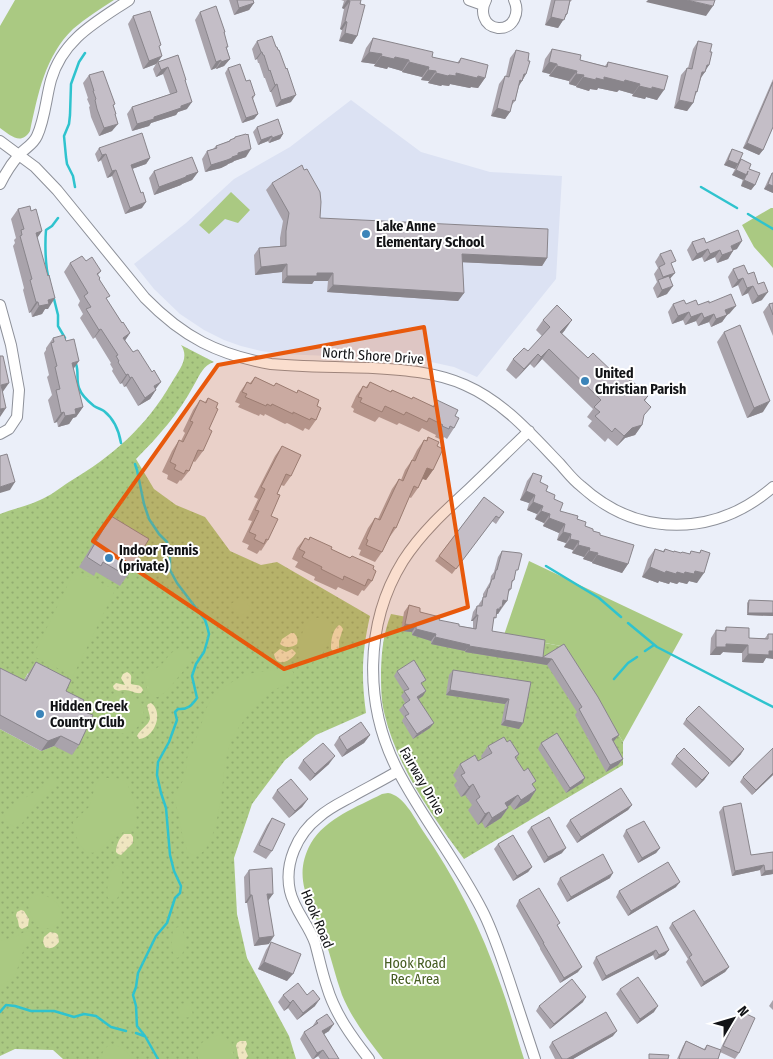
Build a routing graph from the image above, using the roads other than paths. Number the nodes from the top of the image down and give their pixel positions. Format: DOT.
graph roads {
  1 [pos="129,0"];
  2 [pos="469,0"];
  3 [pos="514,0"];
  4 [pos="484,2"];
  5 [pos="0,142"];
  6 [pos="19,155"];
  7 [pos="0,184"];
  8 [pos="0,305"];
  9 [pos="529,431"];
  10 [pos="0,434"];
  11 [pos="773,487"];
  12 [pos="398,771"];
  13 [pos="369,1059"];
  14 [pos="535,1059"];
  1 -- 6 [label="street"];
  2 -- 4 [label="street"];
  3 -- 4 [label="street"];
  5 -- 6 [label="street, North Shore Drive"];
  6 -- 7 [label="street"];
  6 -- 9 [label="street, North Shore Drive"];
  8 -- 10 [label="street"];
  9 -- 11 [label="street, North Shore Drive"];
  9 -- 12 [label="street, Fairway Drive"];
  12 -- 13 [label="street, Hook Road"];
  12 -- 14 [label="street, Fairway Drive"];
}
